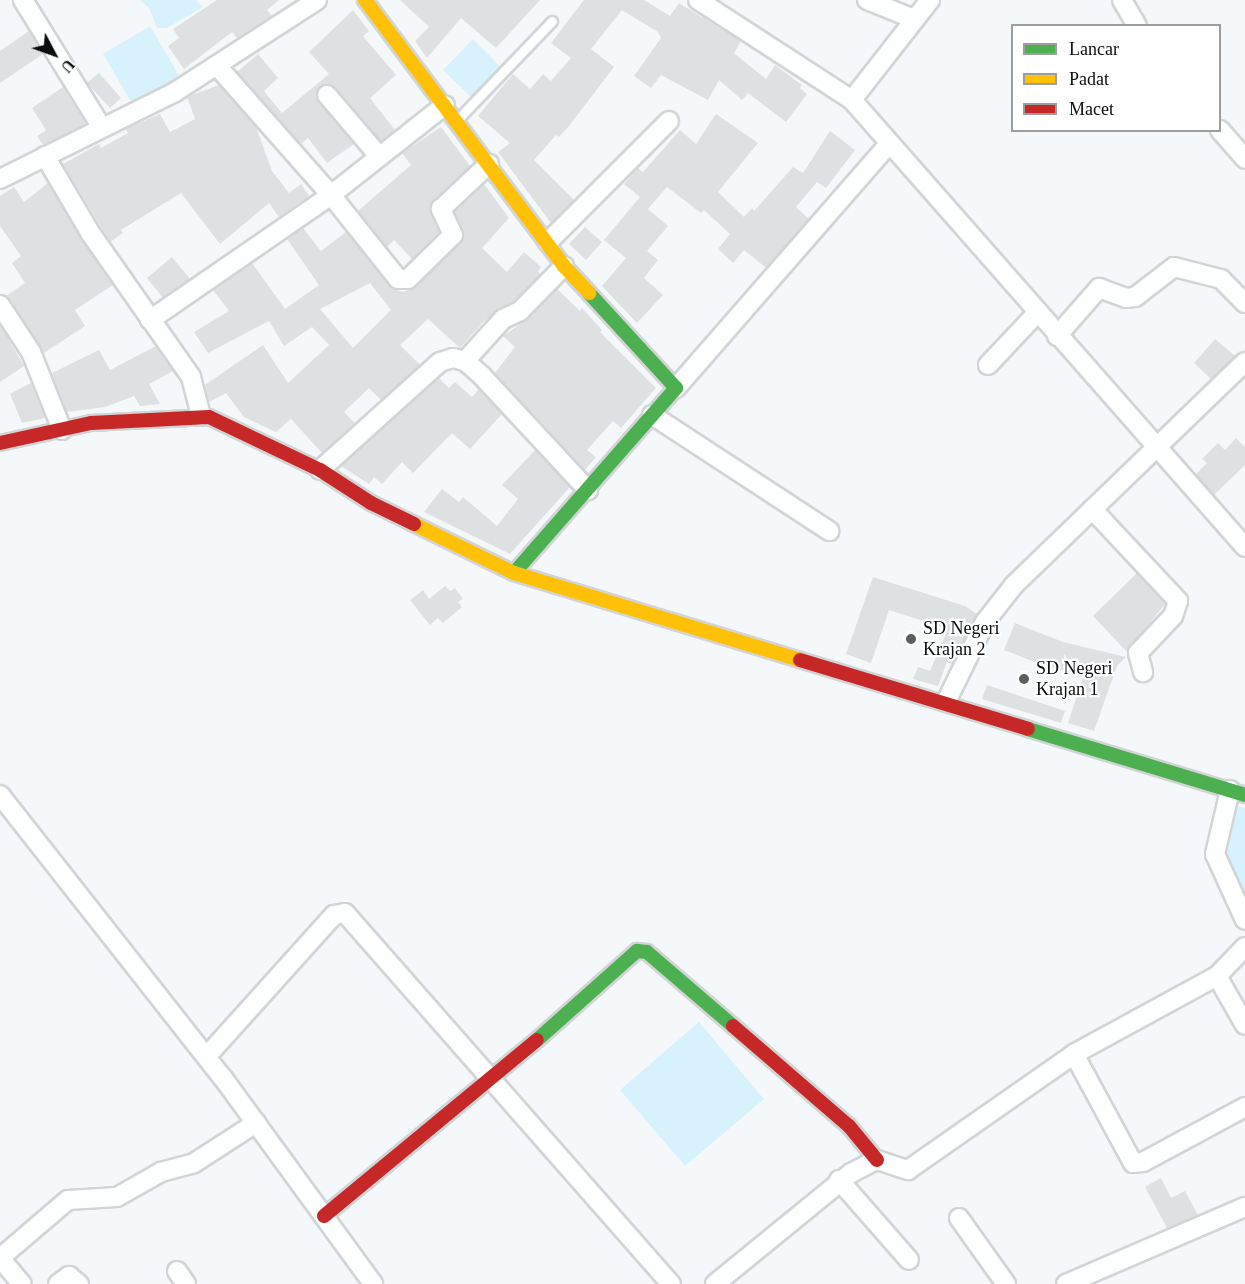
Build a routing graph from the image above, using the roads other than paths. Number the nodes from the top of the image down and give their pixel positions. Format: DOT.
graph roads {
  1 [pos="23,0"];
  2 [pos="317,0"];
  3 [pos="364,0"];
  4 [pos="698,0"];
  5 [pos="867,0"];
  6 [pos="930,0"];
  7 [pos="1122,0"];
  8 [pos="914,19"];
  9 [pos="552,21"];
  10 [pos="1136,24"];
  11 [pos="218,67"];
  12 [pos="327,95"];
  13 [pos="852,100"];
  14 [pos="445,105"];
  15 [pos="457,120"];
  16 [pos="669,121"];
  17 [pos="102,128"];
  18 [pos="1221,131"];
  19 [pos="890,143"];
  20 [pos="45,156"];
  21 [pos="379,156"];
  22 [pos="1245,159"];
  23 [pos="489,164"];
  24 [pos="0,179"];
  25 [pos="331,195"];
  26 [pos="548,242"];
  27 [pos="564,266"];
  28 [pos="1245,303"];
  29 [pos="0,305"];
  30 [pos="1037,313"];
  31 [pos="150,320"];
  32 [pos="1057,336"];
  33 [pos="465,361"];
  34 [pos="1245,362"];
  35 [pos="988,365"];
  36 [pos="676,388"];
  37 [pos="652,415"];
  38 [pos="201,416"];
  39 [pos="62,430"];
  40 [pos="0,443"];
  41 [pos="1156,448"];
  42 [pos="320,470"];
  43 [pos="588,490"];
  44 [pos="1092,509"];
  45 [pos="829,531"];
  46 [pos="1245,547"];
  47 [pos="514,573"];
  48 [pos="1143,672"];
  49 [pos="946,702"];
  50 [pos="1237,792"];
  51 [pos="0,795"];
  52 [pos="1245,920"];
  53 [pos="1245,947"];
  54 [pos="1216,976"];
  55 [pos="1245,1025"];
  56 [pos="1074,1054"];
  57 [pos="207,1056"];
  58 [pos="492,1080"];
  59 [pos="1245,1107"];
  60 [pos="256,1123"];
  61 [pos="877,1160"];
  62 [pos="839,1180"];
  63 [pos="1245,1208"];
  64 [pos="324,1216"];
  65 [pos="959,1218"];
  66 [pos="0,1258"];
  67 [pos="909,1260"];
  68 [pos="22,1284"];
  69 [pos="58,1284"];
  70 [pos="79,1284"];
  71 [pos="373,1284"];
  72 [pos="671,1284"];
  73 [pos="715,1284"];
  74 [pos="1006,1284"];
  75 [pos="1066,1284"];
  1 -- 17 [label="street"];
  2 -- 11 [label="street"];
  3 -- 14 [label="street"];
  4 -- 13 [label="street"];
  5 -- 8 [label="street"];
  6 -- 8 [label="street"];
  7 -- 10 [label="street"];
  8 -- 13 [label="street"];
  9 -- 15 [label="lane"];
  11 -- 17 [label="street"];
  11 -- 25 [label="street"];
  12 -- 21 [label="street"];
  13 -- 19 [label="street"];
  14 -- 15 [label="street"];
  14 -- 21 [label="street"];
  15 -- 23 [label="street"];
  16 -- 26 [label="street"];
  17 -- 20 [label="street"];
  18 -- 22 [label="street"];
  19 -- 30 [label="street"];
  19 -- 36 [label="street"];
  20 -- 24 [label="street"];
  20 -- 31 [label="street"];
  21 -- 25 [label="street"];
  23 -- 25 [label="street"];
  23 -- 26 [label="street"];
  25 -- 31 [label="street"];
  26 -- 27 [label="street"];
  27 -- 33 [label="street"];
  27 -- 36 [label="street"];
  28 -- 32 [label="street"];
  29 -- 39 [label="street"];
  30 -- 32 [label="street"];
  30 -- 35 [label="street"];
  31 -- 38 [label="street"];
  32 -- 41 [label="street"];
  33 -- 42 [label="street"];
  33 -- 43 [label="street"];
  34 -- 41 [label="street"];
  36 -- 37 [label="street"];
  37 -- 43 [label="street"];
  37 -- 45 [label="street"];
  38 -- 39 [label="street"];
  38 -- 42 [label="street"];
  39 -- 40 [label="street"];
  41 -- 44 [label="street"];
  41 -- 46 [label="street"];
  42 -- 47 [label="street"];
  43 -- 47 [label="street"];
  44 -- 48 [label="street"];
  44 -- 49 [label="street"];
  47 -- 49 [label="street"];
  49 -- 50 [label="street"];
  50 -- 52 [label="street"];
  51 -- 57 [label="street"];
  53 -- 54 [label="street"];
  54 -- 55 [label="street"];
  54 -- 56 [label="street"];
  56 -- 59 [label="street"];
  56 -- 61 [label="street"];
  57 -- 58 [label="street"];
  57 -- 60 [label="street"];
  58 -- 61 [label="street"];
  58 -- 64 [label="street"];
  58 -- 72 [label="street"];
  60 -- 64 [label="street"];
  60 -- 66 [label="street"];
  61 -- 62 [label="street"];
  62 -- 67 [label="street"];
  62 -- 73 [label="street"];
  63 -- 75 [label="street"];
  64 -- 71 [label="street"];
  65 -- 74 [label="street"];
  66 -- 68 [label="street"];
  69 -- 70 [label="street"];
}
